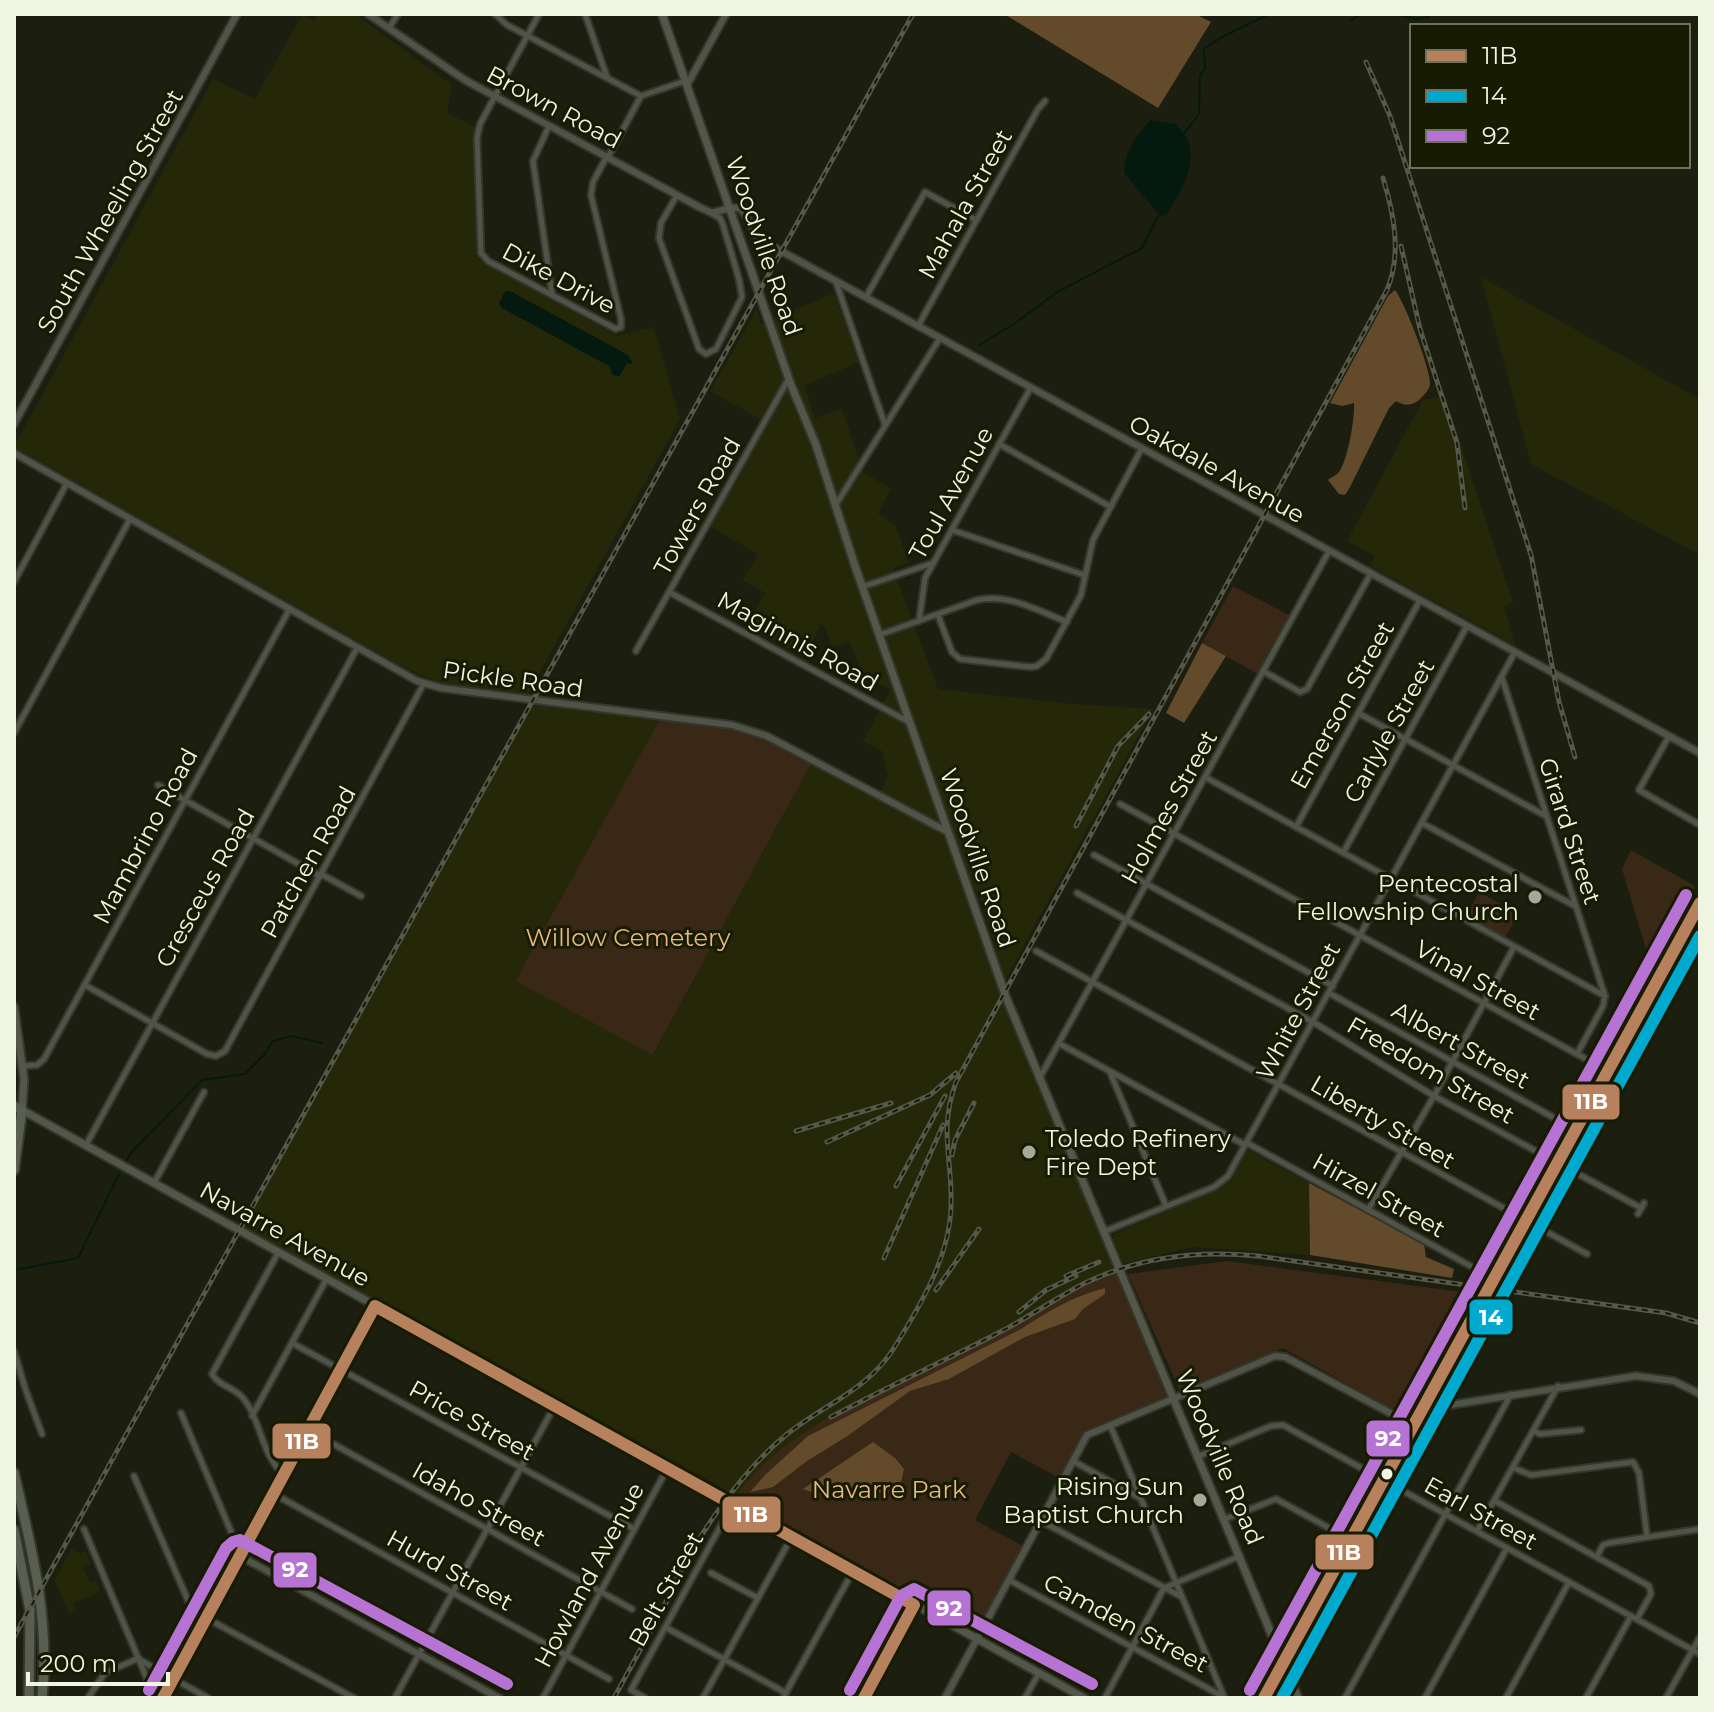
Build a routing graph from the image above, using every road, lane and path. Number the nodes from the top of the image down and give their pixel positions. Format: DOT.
graph roads {
  1 [pos="237,14"];
  2 [pos="368,14"];
  3 [pos="398,14"];
  4 [pos="495,14"];
  5 [pos="539,14"];
  6 [pos="585,14"];
  7 [pos="662,14"];
  8 [pos="726,14"];
  9 [pos="389,28"];
  10 [pos="528,35"];
  11 [pos="607,78"];
  12 [pos="686,83"];
  13 [pos="495,96"];
  14 [pos="641,96"];
  15 [pos="1045,101"];
  16 [pos="550,125"];
  17 [pos="607,156"];
  18 [pos="677,195"];
  19 [pos="730,208"];
  20 [pos="712,213"];
  21 [pos="976,220"];
  22 [pos="836,281"];
  23 [pos="552,295"];
  24 [pos="866,297"];
  25 [pos="918,326"];
  26 [pos="940,338"];
  27 [pos="789,378"];
  28 [pos="1031,387"];
  29 [pos="14,424"];
  30 [pos="885,425"];
  31 [pos="999,444"];
  32 [pos="1142,448"];
  33 [pos="14,453"];
  34 [pos="67,483"];
  35 [pos="835,507"];
  36 [pos="1111,507"];
  37 [pos="130,519"];
  38 [pos="952,530"];
  39 [pos="1329,551"];
  40 [pos="934,563"];
  41 [pos="1371,573"];
  42 [pos="1084,575"];
  43 [pos="14,582"];
  44 [pos="862,587"];
  45 [pos="669,592"];
  46 [pos="1420,600"];
  47 [pos="289,610"];
  48 [pos="938,615"];
  49 [pos="919,621"];
  50 [pos="1067,622"];
  51 [pos="1467,626"];
  52 [pos="879,635"];
  53 [pos="357,648"];
  54 [pos="636,651"];
  55 [pos="1515,652"];
  56 [pos="1263,671"];
  57 [pos="1501,677"];
  58 [pos="424,683"];
  59 [pos="1358,713"];
  60 [pos="909,722"];
  61 [pos="14,733"];
  62 [pos="1669,736"];
  63 [pos="1405,739"];
  64 [pos="1700,753"];
  65 [pos="1453,765"];
  66 [pos="1205,777"];
  67 [pos="158,785"];
  68 [pos="186,799"];
  69 [pos="1120,804"];
  70 [pos="1546,816"];
  71 [pos="1422,822"];
  72 [pos="1700,825"];
  73 [pos="1296,827"];
  74 [pos="946,831"];
  75 [pos="1174,834"];
  76 [pos="253,837"];
  77 [pos="1343,853"];
  78 [pos="1094,855"];
  79 [pos="321,875"];
  80 [pos="1391,879"];
  81 [pos="1147,884"];
  82 [pos="1077,893"];
  83 [pos="361,896"];
  84 [pos="1576,907"];
  85 [pos="1699,908"];
  86 [pos="1127,921"];
  87 [pos="1360,936"];
  88 [pos="1514,947"];
  89 [pos="1036,951"];
  90 [pos="1093,982"];
  91 [pos="85,985"];
  92 [pos="1333,986"];
  93 [pos="1651,992"];
  94 [pos="1329,993"];
  95 [pos="1605,996"];
  96 [pos="1645,1002"];
  97 [pos="1483,1003"];
  98 [pos="14,1007"];
  99 [pos="152,1022"];
  100 [pos="1313,1022"];
  101 [pos="1060,1044"];
  102 [pos="1577,1054"];
  103 [pos="1452,1061"];
  104 [pos="23,1066"];
  105 [pos="1608,1071"];
  106 [pos="1110,1072"];
  107 [pos="1039,1080"];
  108 [pos="1280,1084"];
  109 [pos="204,1092"];
  110 [pos="1434,1096"];
  111 [pos="18,1108"];
  112 [pos="1576,1130"];
  113 [pos="1246,1144"];
  114 [pos="85,1146"];
  115 [pos="1401,1154"];
  116 [pos="1558,1162"];
  117 [pos="14,1170"];
  118 [pos="154,1184"];
  119 [pos="1166,1206"];
  120 [pos="1641,1208"];
  121 [pos="1368,1210"];
  122 [pos="1525,1221"];
  123 [pos="1102,1233"];
  124 [pos="278,1253"];
  125 [pos="1587,1254"];
  126 [pos="1494,1279"];
  127 [pos="326,1280"];
  128 [pos="375,1306"];
  129 [pos="292,1343"];
  130 [pos="14,1351"];
  131 [pos="341,1369"];
  132 [pos="1558,1386"];
  133 [pos="1511,1394"];
  134 [pos="1700,1394"];
  135 [pos="1173,1398"];
  136 [pos="554,1407"];
  137 [pos="1423,1407"];
  138 [pos="181,1413"];
  139 [pos="1392,1414"];
  140 [pos="252,1417"];
  141 [pos="1110,1425"];
  142 [pos="1413,1426"];
  143 [pos="308,1430"];
  144 [pos="1581,1430"];
  145 [pos="1534,1431"];
  146 [pos="42,1434"];
  147 [pos="1199,1456"];
  148 [pos="1073,1461"];
  149 [pos="521,1468"];
  150 [pos="1514,1468"];
  151 [pos="667,1469"];
  152 [pos="14,1473"];
  153 [pos="284,1475"];
  154 [pos="134,1476"];
  155 [pos="1384,1480"];
  156 [pos="274,1494"];
  157 [pos="1141,1499"];
  158 [pos="1495,1501"];
  159 [pos="732,1505"];
  160 [pos="1446,1514"];
  161 [pos="1225,1519"];
  162 [pos="1041,1521"];
  163 [pos="84,1529"];
  164 [pos="488,1529"];
  165 [pos="634,1529"];
  166 [pos="1700,1529"];
  167 [pos="14,1530"];
  168 [pos="1477,1531"];
  169 [pos="1647,1536"];
  170 [pos="791,1538"];
  171 [pos="1351,1540"];
  172 [pos="1507,1548"];
  173 [pos="240,1555"];
  174 [pos="1241,1556"];
  175 [pos="1597,1556"];
  176 [pos="853,1571"];
  177 [pos="711,1573"];
  178 [pos="1009,1580"];
  179 [pos="1569,1582"];
  180 [pos="1176,1583"];
  181 [pos="1164,1588"];
  182 [pos="601,1591"];
  183 [pos="453,1593"];
  184 [pos="758,1598"];
  185 [pos="1182,1598"];
  186 [pos="914,1605"];
  187 [pos="632,1609"];
  188 [pos="206,1618"];
  189 [pos="1634,1618"];
  190 [pos="665,1627"];
  191 [pos="200,1629"];
  192 [pos="1700,1637"];
  193 [pos="977,1639"];
  194 [pos="1132,1647"];
  195 [pos="1693,1650"];
  196 [pos="419,1654"];
  197 [pos="1700,1654"];
  198 [pos="566,1655"];
  199 [pos="139,1659"];
  200 [pos="725,1660"];
  201 [pos="1284,1663"];
  202 [pos="1039,1673"];
  203 [pos="173,1679"];
  204 [pos="609,1679"];
  205 [pos="787,1696"];
  206 [pos="29,1698"];
  207 [pos="42,1698"];
  208 [pos="88,1698"];
  209 [pos="155,1698"];
  210 [pos="163,1698"];
  211 [pos="208,1698"];
  212 [pos="354,1698"];
  213 [pos="395,1698"];
  214 [pos="499,1698"];
  215 [pos="543,1698"];
  216 [pos="645,1698"];
  217 [pos="703,1698"];
  218 [pos="864,1698"];
  219 [pos="945,1698"];
  220 [pos="1025,1698"];
  221 [pos="1084,1698"];
  222 [pos="1105,1698"];
  223 [pos="1225,1698"];
  224 [pos="1264,1698"];
  225 [pos="1298,1698"];
  226 [pos="1345,1698"];
  227 [pos="1425,1698"];
  228 [pos="1506,1698"];
  229 [pos="1586,1698"];
  230 [pos="1666,1698"];
  1 -- 29 [label="street, South Wheeling Street"];
  2 -- 9 [label="street, Brown Road"];
  3 -- 9 [label="street"];
  4 -- 10 [label="street"];
  5 -- 10 [label="street"];
  6 -- 11 [label="street"];
  7 -- 12 [label="main road, Woodville Road"];
  8 -- 12 [label="street"];
  9 -- 13 [label="street, Brown Road"];
  10 -- 11 [label="street"];
  10 -- 13 [label="street"];
  11 -- 14 [label="street"];
  12 -- 14 [label="street"];
  12 -- 19 [label="main road, Woodville Road"];
  13 -- 16 [label="street, Brown Road"];
  13 -- 23 [label="street, Dike Drive"];
  14 -- 17 [label="street"];
  15 -- 21 [label="street, Mahala Street"];
  16 -- 17 [label="street, Brown Road"];
  16 -- 23 [label="street"];
  17 -- 18 [label="street, Brown Road"];
  17 -- 23 [label="street, Dike Drive"];
  18 -- 20 [label="street, Brown Road"];
  18 -- 20 [label="street"];
  19 -- 20 [label="street"];
  19 -- 22 [label="street, Oakdale Avenue"];
  19 -- 27 [label="main road, Woodville Road"];
  21 -- 24 [label="street"];
  21 -- 25 [label="street, Mahala Street"];
  22 -- 24 [label="street, Oakdale Avenue"];
  22 -- 30 [label="street"];
  24 -- 25 [label="street, Oakdale Avenue"];
  25 -- 26 [label="street, Oakdale Avenue"];
  26 -- 28 [label="street, Oakdale Avenue"];
  26 -- 30 [label="street"];
  27 -- 35 [label="main road, Woodville Road"];
  27 -- 45 [label="street, Towers Road"];
  28 -- 31 [label="street, Toul Avenue"];
  28 -- 32 [label="street, Oakdale Avenue"];
  30 -- 35 [label="street"];
  31 -- 36 [label="street"];
  31 -- 38 [label="street, Toul Avenue"];
  32 -- 36 [label="street"];
  32 -- 39 [label="street, Oakdale Avenue"];
  33 -- 34 [label="street, Pickle Road"];
  34 -- 37 [label="street, Pickle Road"];
  34 -- 43 [label="street"];
  35 -- 44 [label="main road, Woodville Road"];
  36 -- 42 [label="street"];
  37 -- 47 [label="street, Pickle Road"];
  37 -- 61 [label="street"];
  38 -- 40 [label="street, Toul Avenue"];
  38 -- 42 [label="street"];
  39 -- 41 [label="street, Oakdale Avenue"];
  39 -- 56 [label="street, Holmes Street"];
  40 -- 44 [label="street"];
  40 -- 49 [label="street, Toul Avenue"];
  41 -- 46 [label="street, Oakdale Avenue"];
  41 -- 56 [label="street"];
  42 -- 50 [label="street"];
  44 -- 52 [label="main road, Woodville Road"];
  45 -- 54 [label="street, Towers Road"];
  45 -- 60 [label="street, Maginnis Road"];
  46 -- 51 [label="street, Oakdale Avenue"];
  46 -- 59 [label="street, Emerson Street"];
  47 -- 53 [label="street, Pickle Road"];
  47 -- 68 [label="street, Mambrino Road"];
  48 -- 49 [label="street"];
  48 -- 50 [label="street"];
  48 -- 50 [label="street"];
  49 -- 52 [label="street"];
  51 -- 55 [label="street, Oakdale Avenue"];
  51 -- 63 [label="street, Carlyle Street"];
  52 -- 60 [label="main road, Woodville Road"];
  53 -- 58 [label="street, Pickle Road"];
  53 -- 76 [label="street, Cresceus Road"];
  55 -- 57 [label="street, White Street"];
  55 -- 62 [label="street, Oakdale Avenue"];
  56 -- 66 [label="street, Holmes Street"];
  57 -- 65 [label="street, White Street"];
  57 -- 70 [label="street, Girard Street"];
  58 -- 74 [label="street, Pickle Road"];
  58 -- 79 [label="street, Patchen Road"];
  59 -- 63 [label="street"];
  59 -- 73 [label="street, Emerson Street"];
  60 -- 74 [label="main road, Woodville Road"];
  62 -- 64 [label="street, Oakdale Avenue"];
  62 -- 72 [label="street"];
  63 -- 65 [label="street"];
  63 -- 77 [label="street, Carlyle Street"];
  65 -- 70 [label="street"];
  65 -- 71 [label="street, White Street"];
  66 -- 73 [label="street"];
  66 -- 75 [label="street, Holmes Street"];
  67 -- 68 [label="street"];
  68 -- 76 [label="street"];
  68 -- 91 [label="street, Mambrino Road"];
  69 -- 75 [label="street, Vinal Street"];
  70 -- 84 [label="street, Girard Street"];
  71 -- 80 [label="street, White Street"];
  71 -- 84 [label="street"];
  73 -- 77 [label="street"];
  74 -- 107 [label="main road, Woodville Road"];
  75 -- 81 [label="street, Holmes Street"];
  75 -- 87 [label="street, Vinal Street"];
  76 -- 79 [label="street"];
  76 -- 99 [label="street, Cresceus Road"];
  77 -- 80 [label="street"];
  78 -- 81 [label="street"];
  79 -- 83 [label="street"];
  79 -- 99 [label="street, Patchen Road"];
  80 -- 87 [label="street, White Street"];
  80 -- 88 [label="street"];
  81 -- 86 [label="street, Holmes Street"];
  81 -- 92 [label="street"];
  82 -- 86 [label="street, Freedom Street"];
  84 -- 95 [label="street, Girard Street"];
  85 -- 93 [label="street"];
  86 -- 90 [label="street, Holmes Street"];
  86 -- 100 [label="street, Freedom Street"];
  87 -- 92 [label="street, White Street"];
  87 -- 97 [label="street, Vinal Street"];
  88 -- 95 [label="street"];
  88 -- 97 [label="street"];
  89 -- 90 [label="street, Liberty Street"];
  90 -- 101 [label="street, Holmes Street"];
  90 -- 108 [label="street, Liberty Street"];
  91 -- 99 [label="street"];
  91 -- 104 [label="street, Mambrino Road"];
  92 -- 94 [label="street, White Street"];
  94 -- 100 [label="street, White Street"];
  94 -- 103 [label="street, Albert Street"];
  95 -- 102 [label="street"];
  96 -- 105 [label="street"];
  97 -- 102 [label="street, Vinal Street"];
  97 -- 103 [label="street"];
  98 -- 104 [label="main road"];
  99 -- 114 [label="street, Cresceus Road"];
  100 -- 108 [label="street, White Street"];
  100 -- 110 [label="street, Freedom Street"];
  101 -- 106 [label="street, Hirzel Street"];
  101 -- 107 [label="street, Holmes Street"];
  102 -- 105 [label="street, Vinal Street"];
  103 -- 110 [label="street"];
  103 -- 112 [label="street, Albert Street"];
  104 -- 111 [label="main road"];
  105 -- 112 [label="street"];
  106 -- 113 [label="street, Hirzel Street"];
  106 -- 119 [label="street"];
  107 -- 123 [label="main road, Woodville Road"];
  108 -- 113 [label="street, White Street"];
  108 -- 115 [label="street, Liberty Street"];
  109 -- 118 [label="street"];
  110 -- 115 [label="street"];
  110 -- 116 [label="street, Freedom Street"];
  111 -- 114 [label="main road, Navarre Avenue"];
  111 -- 117 [label="highway"];
  112 -- 116 [label="street"];
  113 -- 119 [label="street, White Street"];
  113 -- 121 [label="street, Hirzel Street"];
  114 -- 118 [label="main road, Navarre Avenue"];
  115 -- 121 [label="street"];
  115 -- 122 [label="street, Liberty Street"];
  116 -- 120 [label="street, Freedom Street"];
  116 -- 122 [label="street"];
  118 -- 124 [label="main road, Navarre Avenue"];
  119 -- 123 [label="street"];
  121 -- 126 [label="street, Hirzel Street"];
  122 -- 125 [label="street, Liberty Street"];
  122 -- 126 [label="street"];
  123 -- 135 [label="main road, Woodville Road"];
  124 -- 127 [label="main road, Navarre Avenue"];
  124 -- 140 [label="street"];
  126 -- 137 [label="street"];
  127 -- 128 [label="main road, Navarre Avenue"];
  127 -- 129 [label="street"];
  128 -- 131 [label="street"];
  128 -- 136 [label="main road, Navarre Avenue"];
  129 -- 131 [label="street, Price Street"];
  129 -- 140 [label="street"];
  130 -- 146 [label="street"];
  131 -- 143 [label="street"];
  131 -- 149 [label="street, Price Street"];
  132 -- 133 [label="street"];
  132 -- 134 [label="street"];
  132 -- 145 [label="street"];
  133 -- 137 [label="street"];
  133 -- 160 [label="street"];
  135 -- 139 [label="street"];
  135 -- 141 [label="street"];
  135 -- 147 [label="main road, Woodville Road"];
  136 -- 149 [label="street"];
  136 -- 151 [label="main road, Navarre Avenue"];
  137 -- 139 [label="street"];
  137 -- 142 [label="street"];
  138 -- 173 [label="street"];
  139 -- 142 [label="street"];
  140 -- 153 [label="street"];
  141 -- 148 [label="street"];
  141 -- 157 [label="street"];
  142 -- 155 [label="street"];
  143 -- 153 [label="street"];
  143 -- 164 [label="street, Idaho Street"];
  144 -- 145 [label="street"];
  145 -- 150 [label="street"];
  147 -- 155 [label="street, Earl Street"];
  147 -- 161 [label="main road, Woodville Road"];
  148 -- 157 [label="street"];
  148 -- 162 [label="street"];
  149 -- 164 [label="street"];
  149 -- 165 [label="street, Price Street"];
  150 -- 158 [label="street"];
  150 -- 169 [label="street"];
  151 -- 159 [label="main road, Navarre Avenue"];
  151 -- 165 [label="street, Howland Avenue"];
  152 -- 207 [label="highway"];
  153 -- 156 [label="street"];
  154 -- 191 [label="street"];
  155 -- 160 [label="street, Earl Street"];
  155 -- 171 [label="street"];
  156 -- 173 [label="street"];
  156 -- 183 [label="street, Hurd Street"];
  157 -- 180 [label="street"];
  158 -- 168 [label="street"];
  158 -- 175 [label="street"];
  159 -- 170 [label="main road, Navarre Avenue"];
  159 -- 190 [label="street, Belt Street"];
  160 -- 168 [label="street, Earl Street"];
  160 -- 226 [label="street"];
  161 -- 171 [label="street"];
  161 -- 174 [label="main road, Woodville Road"];
  162 -- 178 [label="street"];
  162 -- 181 [label="street"];
  163 -- 199 [label="street"];
  164 -- 182 [label="street, Idaho Street"];
  164 -- 183 [label="street"];
  165 -- 182 [label="street, Howland Avenue"];
  166 -- 169 [label="street"];
  167 -- 206 [label="highway"];
  168 -- 172 [label="street, Earl Street"];
  169 -- 175 [label="street"];
  170 -- 176 [label="main road, Navarre Avenue"];
  170 -- 184 [label="street"];
  171 -- 201 [label="street"];
  172 -- 179 [label="street, Earl Street"];
  172 -- 227 [label="street"];
  173 -- 188 [label="street"];
  173 -- 196 [label="street"];
  174 -- 180 [label="street"];
  174 -- 201 [label="main road, Woodville Road"];
  175 -- 189 [label="street"];
  176 -- 186 [label="main road, Navarre Avenue"];
  176 -- 205 [label="street"];
  177 -- 184 [label="street"];
  178 -- 193 [label="street"];
  178 -- 194 [label="street, Camden Street"];
  179 -- 189 [label="street, Earl Street"];
  179 -- 228 [label="street"];
  180 -- 181 [label="street"];
  180 -- 185 [label="street"];
  181 -- 185 [label="street"];
  181 -- 194 [label="street"];
  182 -- 187 [label="street, Idaho Street"];
  182 -- 198 [label="street, Howland Avenue"];
  183 -- 196 [label="street"];
  183 -- 198 [label="street, Hurd Street"];
  184 -- 200 [label="street"];
  185 -- 223 [label="street"];
  186 -- 193 [label="main road, Navarre Avenue"];
  186 -- 218 [label="street"];
  188 -- 191 [label="street"];
  188 -- 212 [label="street"];
  189 -- 195 [label="street, Earl Street"];
  189 -- 229 [label="street"];
  190 -- 200 [label="street"];
  190 -- 216 [label="street, Belt Street"];
  191 -- 203 [label="street"];
  192 -- 195 [label="street"];
  193 -- 202 [label="main road, Navarre Avenue"];
  193 -- 219 [label="street"];
  194 -- 222 [label="street"];
  194 -- 223 [label="street, Camden Street"];
  195 -- 197 [label="street, Earl Street"];
  195 -- 230 [label="street"];
  196 -- 213 [label="street"];
  196 -- 214 [label="street"];
  198 -- 204 [label="street, Hurd Street"];
  198 -- 215 [label="street, Howland Avenue"];
  199 -- 203 [label="street"];
  199 -- 208 [label="street"];
  199 -- 209 [label="street"];
  200 -- 205 [label="street"];
  200 -- 217 [label="street"];
  201 -- 224 [label="street"];
  201 -- 225 [label="main road, Woodville Road"];
  202 -- 220 [label="street"];
  202 -- 221 [label="main road, Navarre Avenue"];
  203 -- 210 [label="street"];
  203 -- 211 [label="street"];
}
